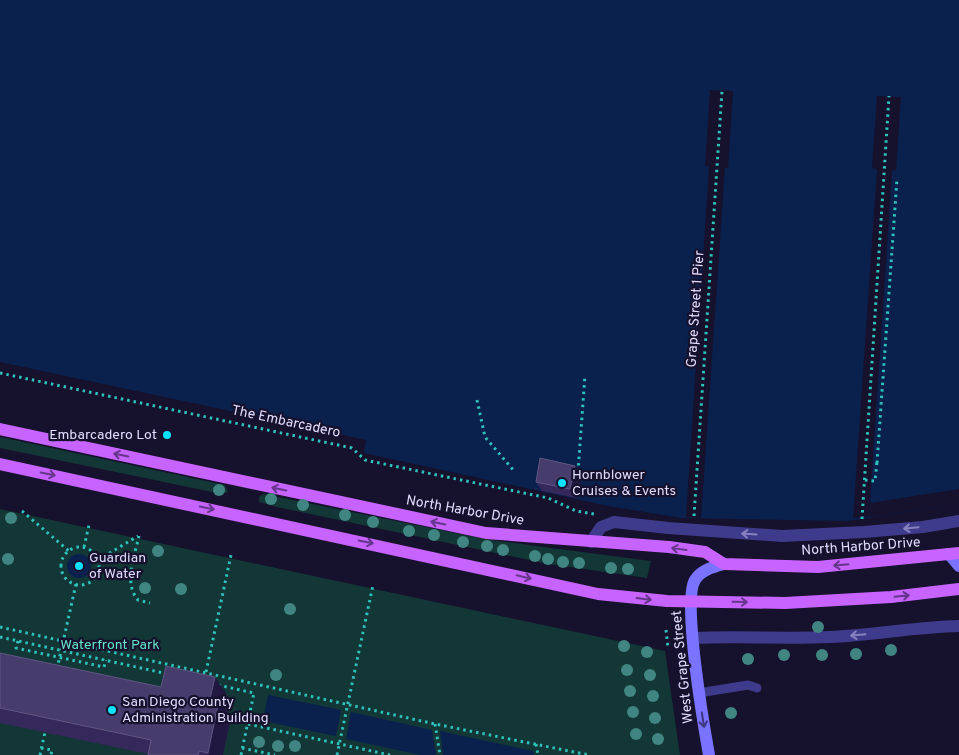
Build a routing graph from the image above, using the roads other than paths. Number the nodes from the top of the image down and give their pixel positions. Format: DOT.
graph roads {
  1 [pos="0,430"];
  2 [pos="0,464"];
  3 [pos="959,521"];
  4 [pos="592,542"];
  5 [pos="954,554"];
  6 [pos="724,564"];
  7 [pos="959,566"];
  8 [pos="959,589"];
  9 [pos="691,602"];
  10 [pos="959,626"];
  11 [pos="693,638"];
  12 [pos="757,688"];
  13 [pos="700,693"];
  14 [pos="709,755"];
  4 -- 1 [label="main road, North Harbor Drive, one-way"];
  2 -- 9 [label="main road, one-way"];
  3 -- 4 [label="street, one-way"];
  6 -- 4 [label="main road, North Harbor Drive, one-way"];
  5 -- 6 [label="main road, North Harbor Drive, one-way"];
  5 -- 7 [label="main road"];
  6 -- 9 [label="main road, West Grape Street"];
  9 -- 8 [label="main road, one-way"];
  9 -- 11 [label="main road, West Grape Street"];
  10 -- 11 [label="street, one-way"];
  11 -- 13 [label="main road, West Grape Street"];
  12 -- 13 [label="lane"];
  13 -- 14 [label="main road, West Grape Street, one-way"];
}
